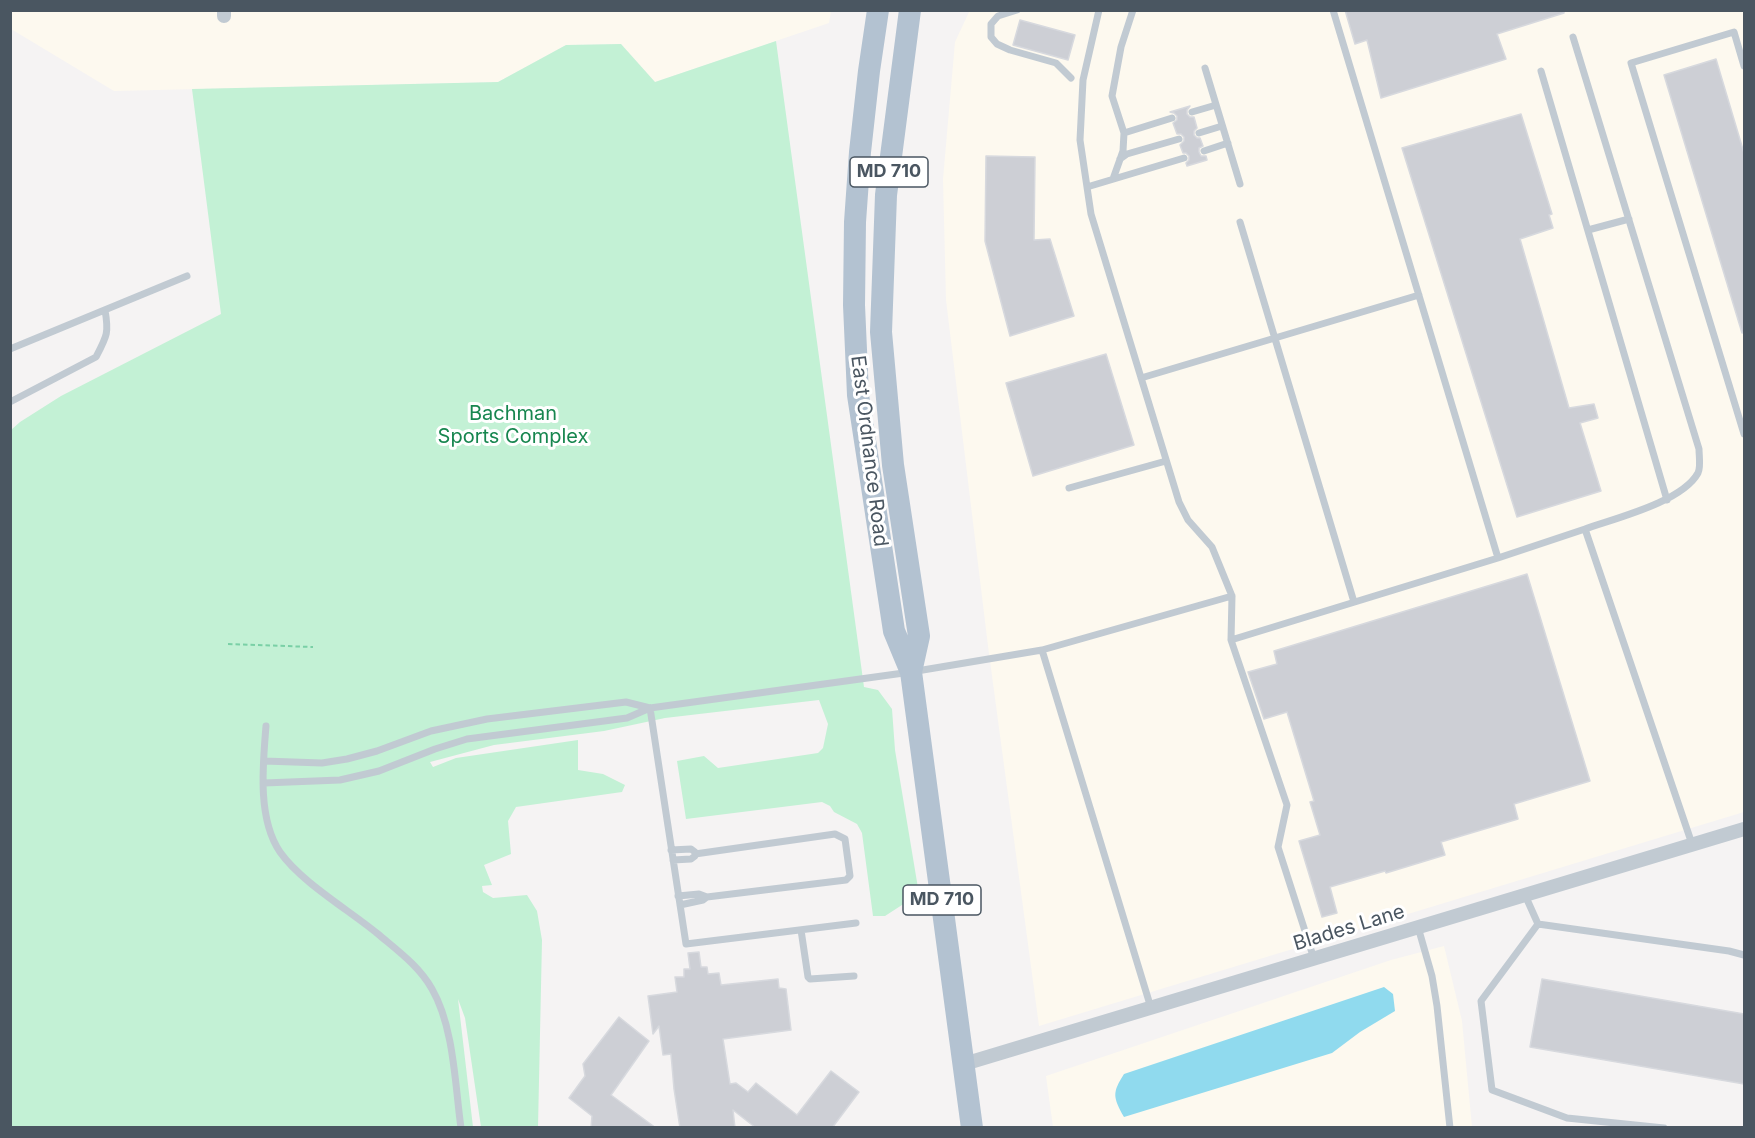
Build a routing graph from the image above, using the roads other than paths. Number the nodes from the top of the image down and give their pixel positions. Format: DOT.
graph roads {
  1 [pos="878,10"];
  2 [pos="1017,10"];
  3 [pos="1099,10"];
  4 [pos="1133,10"];
  5 [pos="1333,10"];
  6 [pos="910,11"];
  7 [pos="1573,37"];
  8 [pos="1744,66"];
  9 [pos="1205,68"];
  10 [pos="1541,71"];
  11 [pos="1071,78"];
  12 [pos="1216,105"];
  13 [pos="1192,112"];
  14 [pos="1172,118"];
  15 [pos="1222,126"];
  16 [pos="1124,133"];
  17 [pos="1198,133"];
  18 [pos="1179,139"];
  19 [pos="1228,143"];
  20 [pos="1204,151"];
  21 [pos="1184,158"];
  22 [pos="1120,159"];
  23 [pos="1113,179"];
  24 [pos="1240,184"];
  25 [pos="1087,187"];
  26 [pos="1629,219"];
  27 [pos="1240,222"];
  28 [pos="1588,230"];
  29 [pos="187,276"];
  30 [pos="1419,295"];
  31 [pos="105,310"];
  32 [pos="1275,338"];
  33 [pos="10,349"];
  34 [pos="1141,378"];
  35 [pos="10,402"];
  36 [pos="1742,415"];
  37 [pos="1744,434"];
  38 [pos="1166,460"];
  39 [pos="1069,488"];
  40 [pos="1667,500"];
  41 [pos="1585,529"];
  42 [pos="1498,558"];
  43 [pos="1232,596"];
  44 [pos="1354,602"];
  45 [pos="1232,640"];
  46 [pos="1042,650"];
  47 [pos="911,672"];
  48 [pos="650,708"];
  49 [pos="266,726"];
  50 [pos="264,761"];
  51 [pos="264,783"];
  52 [pos="1744,829"];
  53 [pos="1692,844"];
  54 [pos="671,850"];
  55 [pos="695,854"];
  56 [pos="673,860"];
  57 [pos="1525,895"];
  58 [pos="678,896"];
  59 [pos="707,897"];
  60 [pos="680,905"];
  61 [pos="856,923"];
  62 [pos="1538,924"];
  63 [pos="1418,927"];
  64 [pos="801,930"];
  65 [pos="1744,955"];
  66 [pos="1314,959"];
  67 [pos="854,976"];
  68 [pos="1151,1008"];
  69 [pos="964,1064"];
  70 [pos="461,1128"];
  71 [pos="972,1128"];
  72 [pos="1450,1128"];
  73 [pos="1664,1128"];
  1 -- 47 [label="main road, East Ordnance Road / MD 710"];
  2 -- 11 [label="lane"];
  3 -- 25 [label="lane"];
  4 -- 16 [label="lane"];
  5 -- 30 [label="lane"];
  6 -- 47 [label="main road, East Ordnance Road / MD 710"];
  7 -- 26 [label="lane"];
  8 -- 36 [label="lane"];
  9 -- 12 [label="lane"];
  10 -- 28 [label="lane"];
  12 -- 13 [label="lane"];
  12 -- 15 [label="lane"];
  14 -- 16 [label="lane"];
  15 -- 17 [label="lane"];
  15 -- 19 [label="lane"];
  16 -- 22 [label="lane"];
  18 -- 22 [label="lane"];
  19 -- 20 [label="lane"];
  19 -- 24 [label="lane"];
  21 -- 23 [label="lane"];
  22 -- 23 [label="lane"];
  23 -- 25 [label="lane"];
  25 -- 34 [label="lane"];
  26 -- 28 [label="lane"];
  26 -- 40 [label="lane"];
  27 -- 32 [label="lane"];
  28 -- 40 [label="lane"];
  29 -- 31 [label="lane"];
  30 -- 32 [label="lane"];
  30 -- 42 [label="lane"];
  31 -- 33 [label="lane"];
  31 -- 35 [label="lane"];
  32 -- 34 [label="lane"];
  32 -- 44 [label="lane"];
  34 -- 38 [label="lane"];
  36 -- 37 [label="lane"];
  38 -- 39 [label="lane"];
  38 -- 43 [label="lane"];
  40 -- 41 [label="lane"];
  41 -- 42 [label="lane"];
  41 -- 53 [label="lane"];
  42 -- 44 [label="lane"];
  43 -- 45 [label="lane"];
  43 -- 46 [label="lane"];
  44 -- 45 [label="lane"];
  45 -- 66 [label="lane"];
  46 -- 47 [label="lane"];
  46 -- 68 [label="lane"];
  47 -- 48 [label="lane"];
  47 -- 69 [label="main road, East Ordnance Road / MD 710"];
  48 -- 50 [label="lane"];
  48 -- 51 [label="lane"];
  48 -- 54 [label="lane"];
  49 -- 50 [label="lane"];
  50 -- 51 [label="lane"];
  51 -- 70 [label="lane"];
  52 -- 53 [label="street, Blades Lane"];
  53 -- 57 [label="street, Blades Lane"];
  54 -- 55 [label="lane"];
  54 -- 56 [label="lane"];
  55 -- 56 [label="lane"];
  55 -- 59 [label="lane"];
  56 -- 58 [label="lane"];
  57 -- 62 [label="lane"];
  57 -- 63 [label="street, Blades Lane"];
  58 -- 59 [label="lane"];
  58 -- 60 [label="lane"];
  59 -- 60 [label="lane"];
  60 -- 64 [label="lane"];
  61 -- 64 [label="lane"];
  62 -- 65 [label="lane"];
  62 -- 73 [label="lane"];
  63 -- 66 [label="street, Blades Lane"];
  63 -- 72 [label="lane"];
  64 -- 67 [label="lane"];
  66 -- 68 [label="street, Blades Lane"];
  68 -- 69 [label="street, Blades Lane"];
  69 -- 71 [label="main road, East Ordnance Road / MD 710"];
}
